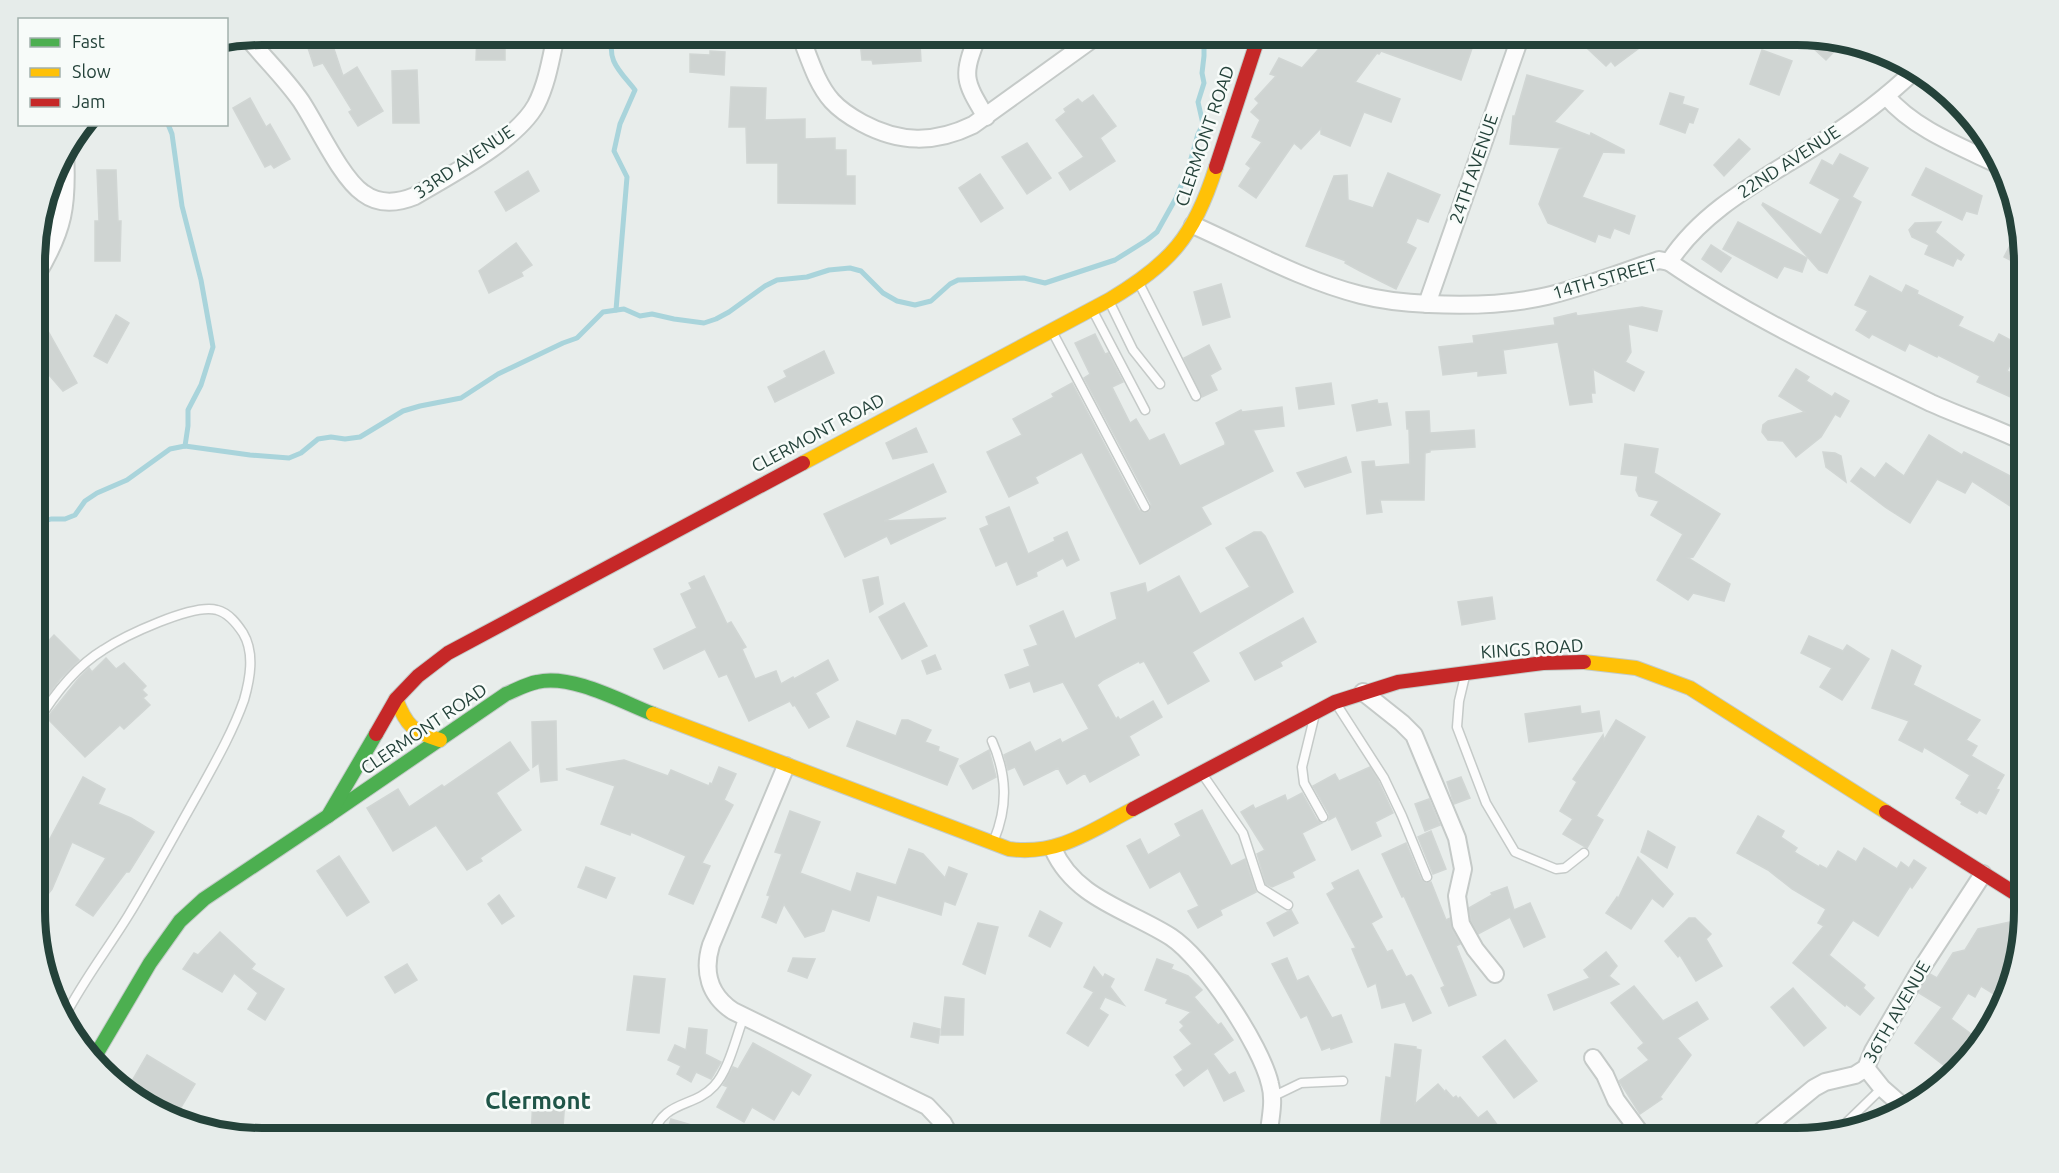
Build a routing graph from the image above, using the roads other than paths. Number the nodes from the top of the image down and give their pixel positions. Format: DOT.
graph roads {
  1 [pos="254,45"];
  2 [pos="553,45"];
  3 [pos="804,45"];
  4 [pos="974,45"];
  5 [pos="1083,45"];
  6 [pos="1255,45"];
  7 [pos="1517,45"];
  8 [pos="1909,76"];
  9 [pos="1886,96"];
  10 [pos="986,117"];
  11 [pos="1989,160"];
  12 [pos="66,168"];
  13 [pos="1193,225"];
  14 [pos="45,260"];
  15 [pos="1669,262"];
  16 [pos="1139,282"];
  17 [pos="1109,300"];
  18 [pos="1427,304"];
  19 [pos="1092,308"];
  20 [pos="1051,330"];
  21 [pos="1160,384"];
  22 [pos="1196,396"];
  23 [pos="1145,410"];
  24 [pos="2014,438"];
  25 [pos="1145,507"];
  26 [pos="1466,672"];
  27 [pos="1363,693"];
  28 [pos="396,699"];
  29 [pos="1335,702"];
  30 [pos="45,710"];
  31 [pos="1315,712"];
  32 [pos="440,740"];
  33 [pos="992,741"];
  34 [pos="786,766"];
  35 [pos="1201,772"];
  36 [pos="328,816"];
  37 [pos="1323,817"];
  38 [pos="993,843"];
  39 [pos="1053,849"];
  40 [pos="1584,853"];
  41 [pos="1983,874"];
  42 [pos="1427,877"];
  43 [pos="2014,893"];
  44 [pos="1288,905"];
  45 [pos="1495,974"];
  46 [pos="68,1010"];
  47 [pos="744,1016"];
  48 [pos="97,1052"];
  49 [pos="1593,1058"];
  50 [pos="1866,1068"];
  51 [pos="1343,1081"];
  52 [pos="1882,1088"];
  53 [pos="1272,1097"];
  54 [pos="1899,1103"];
  55 [pos="1847,1122"];
  56 [pos="656,1128"];
  57 [pos="946,1128"];
  58 [pos="1269,1128"];
  59 [pos="1637,1128"];
  60 [pos="1765,1128"];
  1 -- 2 [label="street, 33RD AVENUE"];
  3 -- 10 [label="street"];
  4 -- 10 [label="street"];
  5 -- 10 [label="street"];
  6 -- 13 [label="street, CLERMONT ROAD"];
  7 -- 18 [label="street, 24TH AVENUE"];
  8 -- 9 [label="street, 22ND AVENUE"];
  9 -- 11 [label="street"];
  9 -- 15 [label="street, 22ND AVENUE"];
  12 -- 14 [label="street"];
  13 -- 16 [label="street, CLERMONT ROAD"];
  13 -- 18 [label="street, 14TH STREET"];
  15 -- 18 [label="street, 14TH STREET"];
  15 -- 24 [label="street, 14TH STREET"];
  16 -- 17 [label="street, CLERMONT ROAD"];
  16 -- 22 [label="lane"];
  17 -- 19 [label="street, CLERMONT ROAD"];
  17 -- 21 [label="lane"];
  19 -- 20 [label="street, CLERMONT ROAD"];
  19 -- 23 [label="lane"];
  20 -- 25 [label="lane"];
  20 -- 28 [label="street, CLERMONT ROAD"];
  26 -- 27 [label="street, KINGS ROAD"];
  26 -- 40 [label="lane"];
  26 -- 41 [label="street, KINGS ROAD"];
  27 -- 29 [label="street, KINGS ROAD"];
  27 -- 45 [label="street"];
  28 -- 32 [label="street"];
  28 -- 36 [label="street, CLERMONT ROAD"];
  29 -- 31 [label="street, KINGS ROAD"];
  29 -- 42 [label="lane"];
  30 -- 46 [label="lane"];
  31 -- 35 [label="street, KINGS ROAD"];
  31 -- 37 [label="lane"];
  32 -- 34 [label="street, CLERMONT ROAD"];
  32 -- 36 [label="street, CLERMONT ROAD"];
  33 -- 38 [label="lane"];
  34 -- 38 [label="street, CLERMONT ROAD"];
  34 -- 47 [label="street"];
  35 -- 39 [label="street, KINGS ROAD"];
  35 -- 44 [label="lane"];
  36 -- 48 [label="street, CLERMONT ROAD"];
  38 -- 39 [label="street, CLERMONT ROAD"];
  39 -- 53 [label="street"];
  41 -- 43 [label="street, KINGS ROAD"];
  41 -- 50 [label="street, 36TH AVENUE"];
  47 -- 56 [label="lane"];
  47 -- 57 [label="street"];
  49 -- 59 [label="street"];
  50 -- 52 [label="street"];
  50 -- 60 [label="street, 36TH AVENUE"];
  51 -- 53 [label="lane"];
  52 -- 54 [label="street"];
  52 -- 55 [label="lane"];
  53 -- 58 [label="street"];
}
